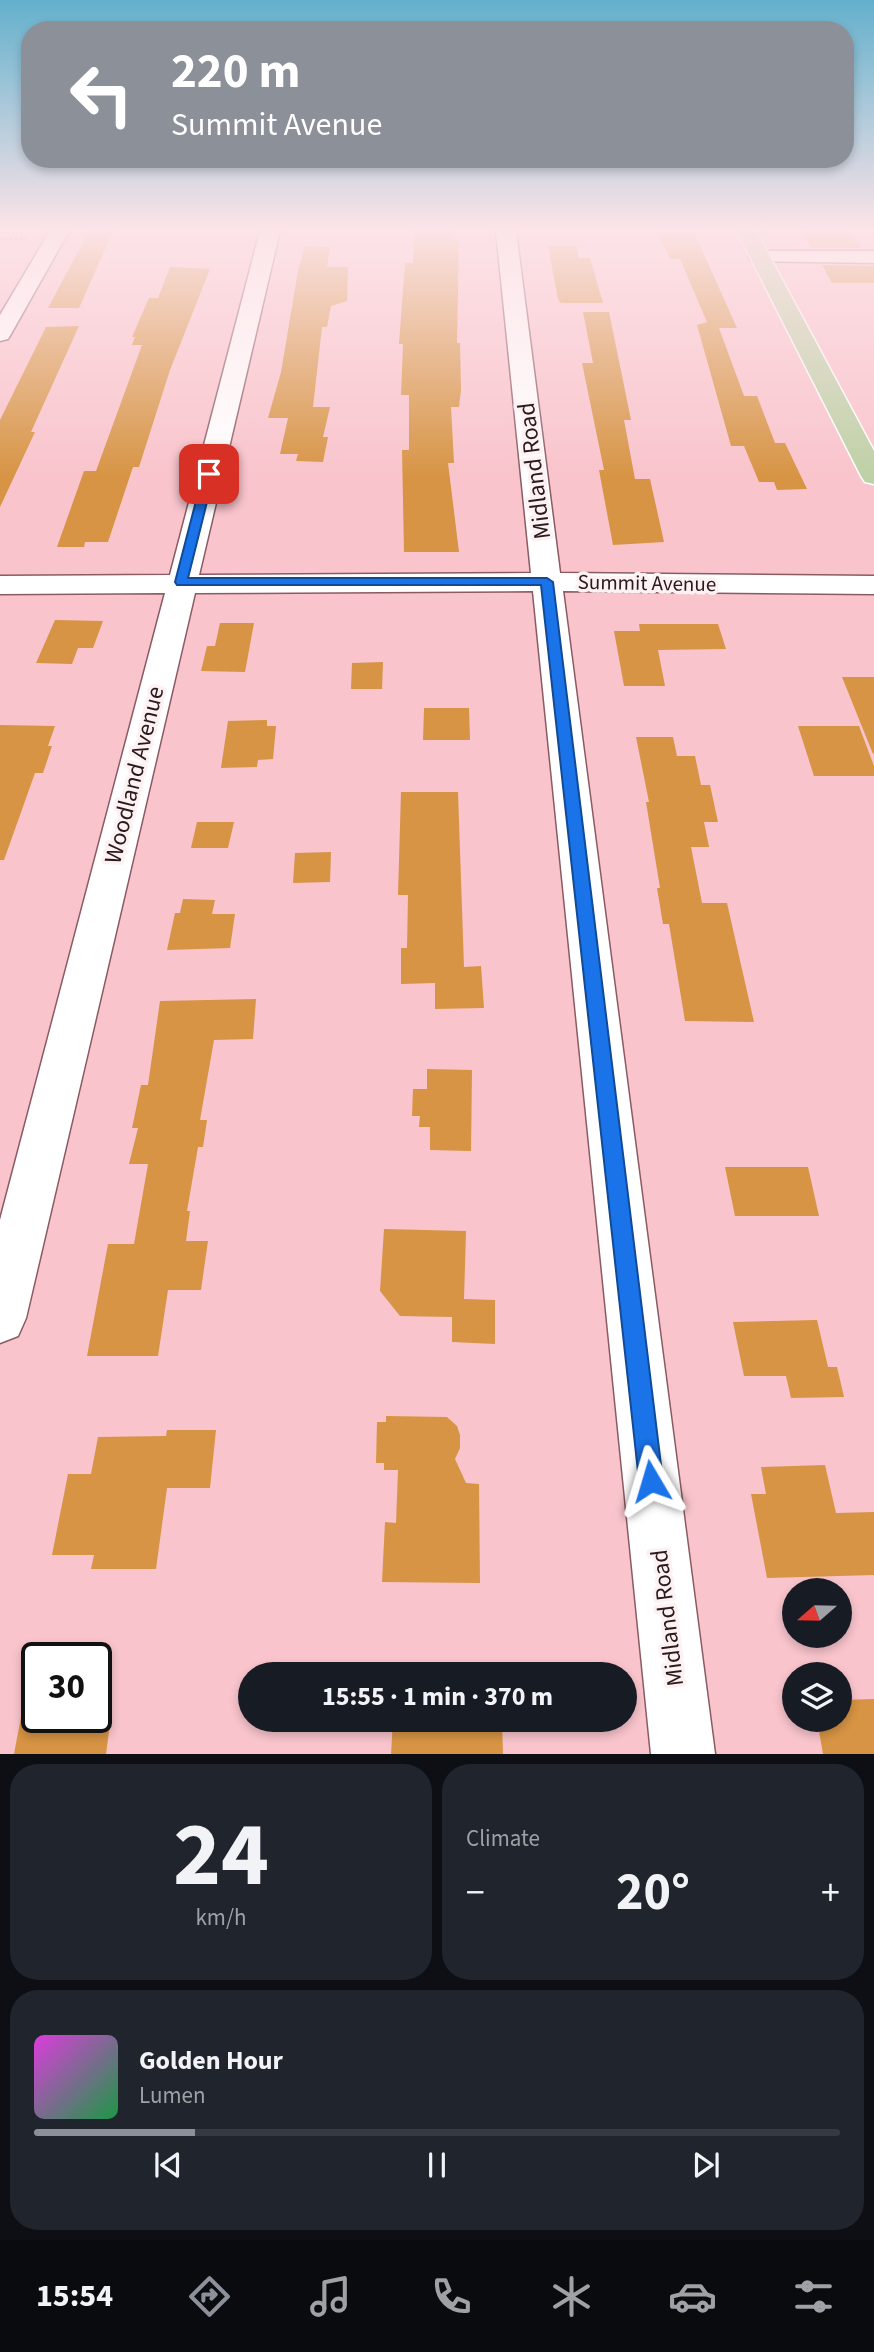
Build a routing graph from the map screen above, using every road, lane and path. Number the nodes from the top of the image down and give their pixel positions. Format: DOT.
graph roads {
  1 [pos="12,313"];
  2 [pos="249,313"];
  3 [pos="515,313"];
  4 [pos="788,313"];
  5 [pos="0,334"];
  6 [pos="874,476"];
  7 [pos="181,582"];
  8 [pos="547,582"];
  9 [pos="0,584"];
  10 [pos="874,585"];
  11 [pos="0,1318"];
  12 [pos="683,1754"];
  1 -- 5 [label="street"];
  2 -- 7 [label="street, Woodland Avenue"];
  3 -- 8 [label="street, Midland Road"];
  4 -- 6 [label="main road"];
  7 -- 8 [label="street, Summit Avenue"];
  7 -- 9 [label="street, Summit Avenue"];
  7 -- 11 [label="street, Woodland Avenue"];
  8 -- 10 [label="street, Summit Avenue"];
  8 -- 12 [label="street, Midland Road"];
}
